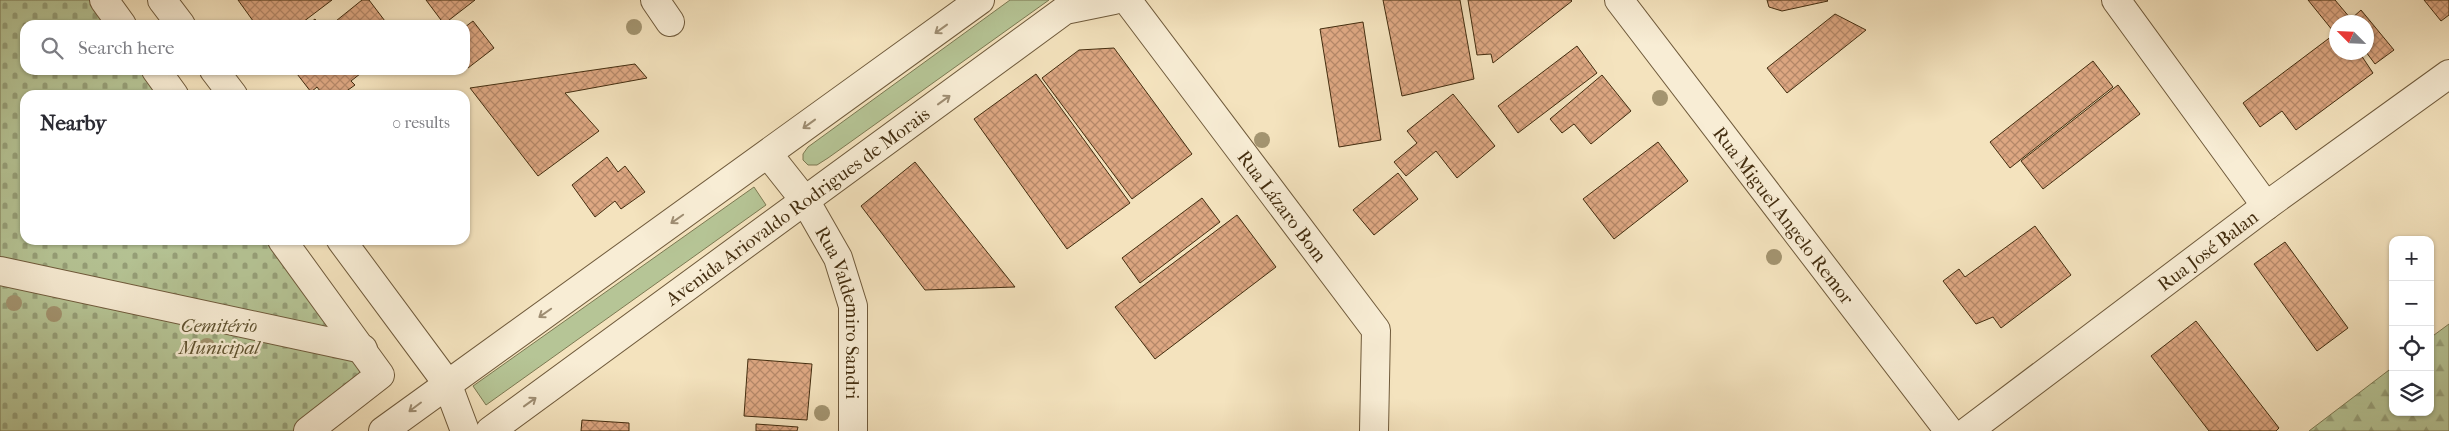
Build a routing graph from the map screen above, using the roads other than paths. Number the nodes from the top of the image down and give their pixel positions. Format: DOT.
graph roads {
  1 [pos="104,0"];
  2 [pos="162,0"];
  3 [pos="655,0"];
  4 [pos="980,0"];
  5 [pos="1114,0"];
  6 [pos="1127,0"];
  7 [pos="1619,0"];
  8 [pos="2116,0"];
  9 [pos="118,20"];
  10 [pos="177,20"];
  11 [pos="670,22"];
  12 [pos="2449,74"];
  13 [pos="160,75"];
  14 [pos="218,75"];
  15 [pos="170,90"];
  16 [pos="229,90"];
  17 [pos="768,154"];
  18 [pos="806,202"];
  19 [pos="2266,206"];
  20 [pos="286,245"];
  21 [pos="345,245"];
  22 [pos="0,272"];
  23 [pos="363,349"];
  24 [pos="447,383"];
  25 [pos="308,431"];
  26 [pos="383,431"];
  27 [pos="465,431"];
  28 [pos="490,431"];
  29 [pos="852,431"];
  30 [pos="1374,431"];
  31 [pos="1949,431"];
  32 [pos="1968,431"];
  1 -- 9 [label="street"];
  2 -- 10 [label="street"];
  3 -- 11 [label="street"];
  4 -- 17 [label="street, one-way"];
  18 -- 5 [label="street, Avenida Ariovaldo Rodrigues de Morais, one-way"];
  6 -- 30 [label="street, Rua Lázaro Bom"];
  7 -- 31 [label="street, Rua Miguel Angelo Remor"];
  8 -- 19 [label="street"];
  12 -- 19 [label="street, Rua José Balan"];
  13 -- 15 [label="street"];
  14 -- 16 [label="street"];
  17 -- 18 [label="street, Rua Valdemiro Sandri"];
  17 -- 24 [label="street, one-way"];
  28 -- 18 [label="street, Avenida Ariovaldo Rodrigues de Morais, one-way"];
  18 -- 29 [label="street, Rua Valdemiro Sandri"];
  19 -- 32 [label="street, Rua José Balan"];
  20 -- 23 [label="street"];
  21 -- 24 [label="street"];
  22 -- 23 [label="street"];
  23 -- 25 [label="street"];
  24 -- 26 [label="street, one-way"];
  24 -- 27 [label="street"];
}
